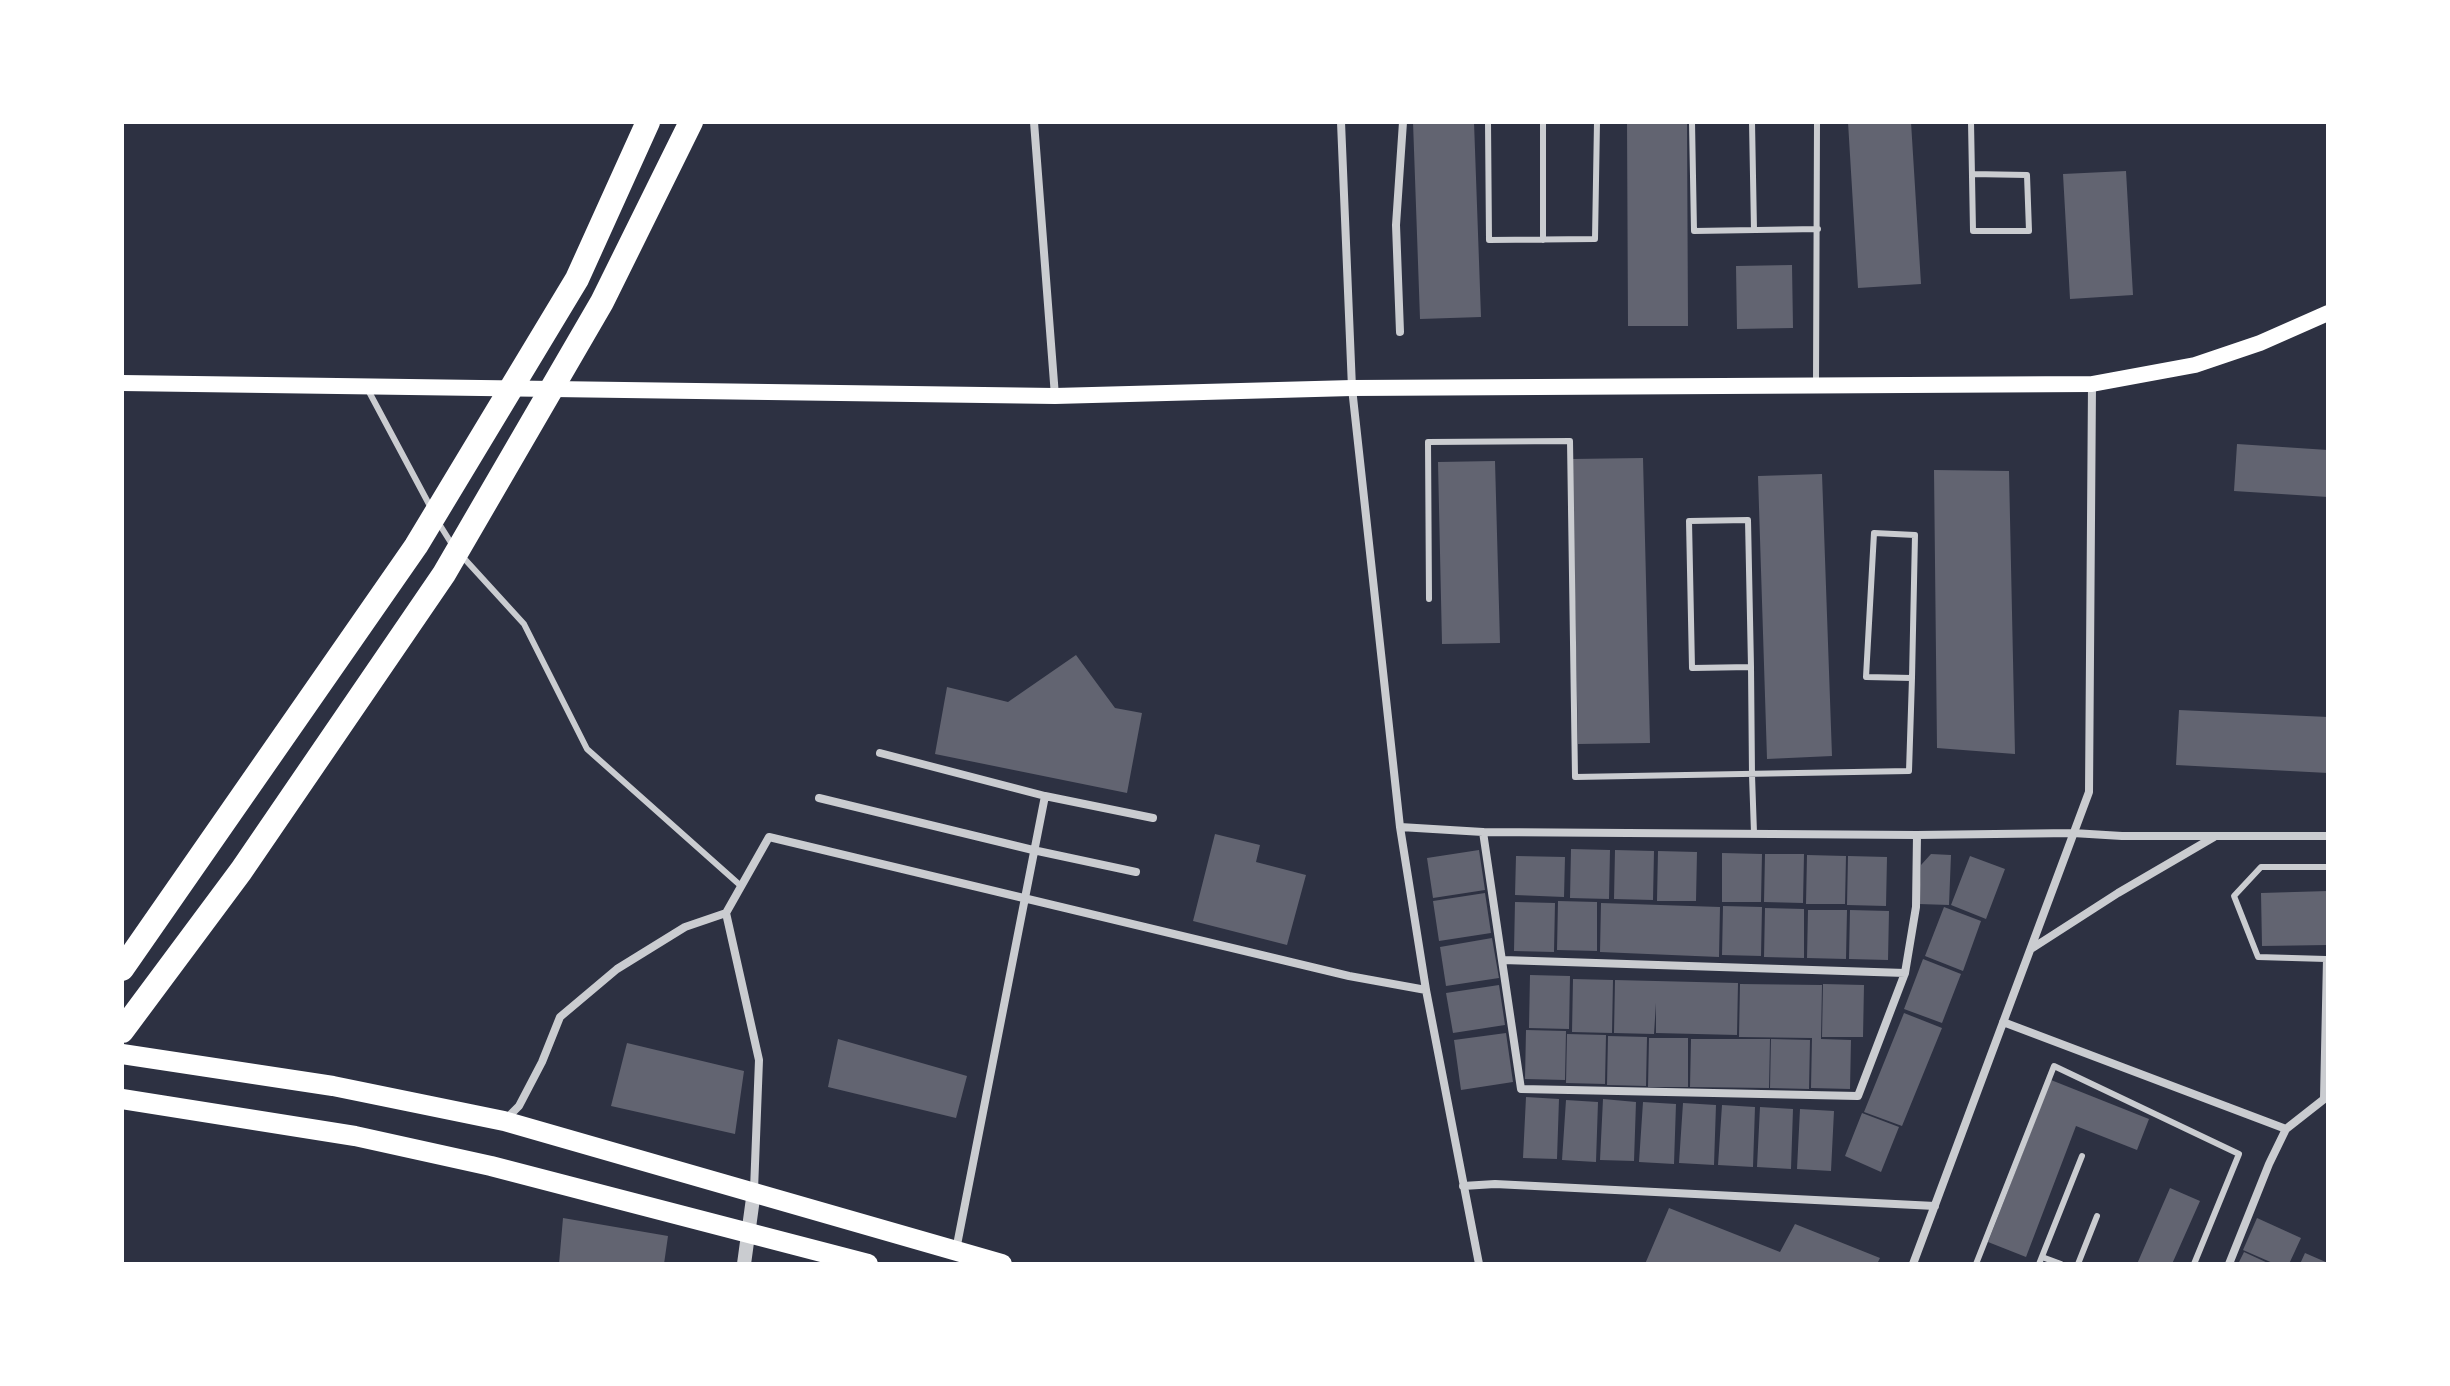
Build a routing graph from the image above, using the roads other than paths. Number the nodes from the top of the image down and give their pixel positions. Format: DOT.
graph roads {
  1 [pos="648,122"];
  2 [pos="691,122"];
  3 [pos="1034,122"];
  4 [pos="1341,122"];
  5 [pos="1403,122"];
  6 [pos="1488,122"];
  7 [pos="1543,122"];
  8 [pos="1597,122"];
  9 [pos="1692,122"];
  10 [pos="1752,122"];
  11 [pos="1817,122"];
  12 [pos="1971,122"];
  13 [pos="1972,174"];
  14 [pos="1818,229"];
  15 [pos="1754,230"];
  16 [pos="1543,240"];
  17 [pos="2328,313"];
  18 [pos="1400,332"];
  19 [pos="122,383"];
  20 [pos="2092,384"];
  21 [pos="367,386"];
  22 [pos="1816,386"];
  23 [pos="1352,388"];
  24 [pos="1055,396"];
  25 [pos="1429,599"];
  26 [pos="1751,667"];
  27 [pos="1912,678"];
  28 [pos="880,753"];
  29 [pos="1752,775"];
  30 [pos="1045,796"];
  31 [pos="819,798"];
  32 [pos="1153,818"];
  33 [pos="1400,827"];
  34 [pos="1483,832"];
  35 [pos="1754,833"];
  36 [pos="2073,833"];
  37 [pos="1917,835"];
  38 [pos="2328,836"];
  39 [pos="2215,837"];
  40 [pos="1033,850"];
  41 [pos="2328,867"];
  42 [pos="1136,872"];
  43 [pos="741,886"];
  44 [pos="1023,899"];
  45 [pos="726,913"];
  46 [pos="2030,949"];
  47 [pos="1503,960"];
  48 [pos="122,967"];
  49 [pos="1905,973"];
  50 [pos="1426,990"];
  51 [pos="2003,1022"];
  52 [pos="122,1031"];
  53 [pos="122,1054"];
  54 [pos="2325,1097"];
  55 [pos="122,1099"];
  56 [pos="504,1121"];
  57 [pos="2286,1129"];
  58 [pos="2082,1156"];
  59 [pos="1463,1186"];
  60 [pos="754,1191"];
  61 [pos="1935,1206"];
  62 [pos="2097,1216"];
  63 [pos="748,1232"];
  64 [pos="956,1251"];
  65 [pos="2041,1260"];
  66 [pos="744,1264"];
  67 [pos="868,1264"];
  68 [pos="1002,1264"];
  69 [pos="1479,1264"];
  70 [pos="1913,1264"];
  71 [pos="1976,1264"];
  72 [pos="2061,1264"];
  73 [pos="2078,1264"];
  74 [pos="2194,1264"];
  75 [pos="2229,1264"];
  1 -- 48 [label="highway"];
  2 -- 52 [label="highway"];
  3 -- 24 [label="street"];
  4 -- 23 [label="street"];
  5 -- 18 [label="street"];
  6 -- 16 [label="lane"];
  7 -- 16 [label="lane"];
  8 -- 16 [label="lane"];
  9 -- 15 [label="lane"];
  10 -- 15 [label="lane"];
  11 -- 14 [label="lane"];
  12 -- 13 [label="lane"];
  13 -- 13 [label="lane"];
  14 -- 15 [label="lane"];
  14 -- 22 [label="lane"];
  17 -- 20 [label="main road"];
  19 -- 21 [label="main road"];
  20 -- 22 [label="main road"];
  20 -- 36 [label="street"];
  21 -- 24 [label="main road"];
  21 -- 43 [label="lane"];
  22 -- 23 [label="main road"];
  23 -- 24 [label="main road"];
  23 -- 33 [label="street"];
  25 -- 29 [label="lane"];
  26 -- 26 [label="lane"];
  26 -- 29 [label="lane"];
  27 -- 27 [label="lane"];
  27 -- 29 [label="lane"];
  28 -- 30 [label="street"];
  29 -- 35 [label="lane"];
  30 -- 32 [label="street"];
  30 -- 40 [label="street"];
  31 -- 40 [label="street"];
  33 -- 34 [label="street"];
  33 -- 50 [label="street"];
  34 -- 35 [label="street"];
  34 -- 47 [label="street"];
  35 -- 37 [label="street"];
  36 -- 37 [label="street"];
  36 -- 39 [label="street"];
  36 -- 46 [label="street"];
  37 -- 49 [label="street"];
  38 -- 39 [label="street"];
  39 -- 46 [label="street"];
  40 -- 42 [label="street"];
  40 -- 44 [label="street"];
  41 -- 54 [label="lane"];
  43 -- 44 [label="street"];
  43 -- 45 [label="street"];
  44 -- 50 [label="street"];
  44 -- 64 [label="street"];
  45 -- 56 [label="street"];
  45 -- 60 [label="street"];
  46 -- 51 [label="street"];
  47 -- 49 [label="street"];
  47 -- 49 [label="street"];
  50 -- 59 [label="street"];
  51 -- 57 [label="street"];
  51 -- 61 [label="street"];
  53 -- 56 [label="main road"];
  54 -- 57 [label="street"];
  55 -- 63 [label="main road"];
  56 -- 60 [label="main road"];
  57 -- 75 [label="street"];
  58 -- 65 [label="lane"];
  59 -- 61 [label="street"];
  59 -- 69 [label="street"];
  60 -- 63 [label="street"];
  60 -- 64 [label="main road"];
  61 -- 70 [label="street"];
  62 -- 73 [label="lane"];
  63 -- 66 [label="street"];
  63 -- 67 [label="main road"];
  64 -- 68 [label="main road"];
  65 -- 72 [label="lane"];
  71 -- 74 [label="lane"];
}
